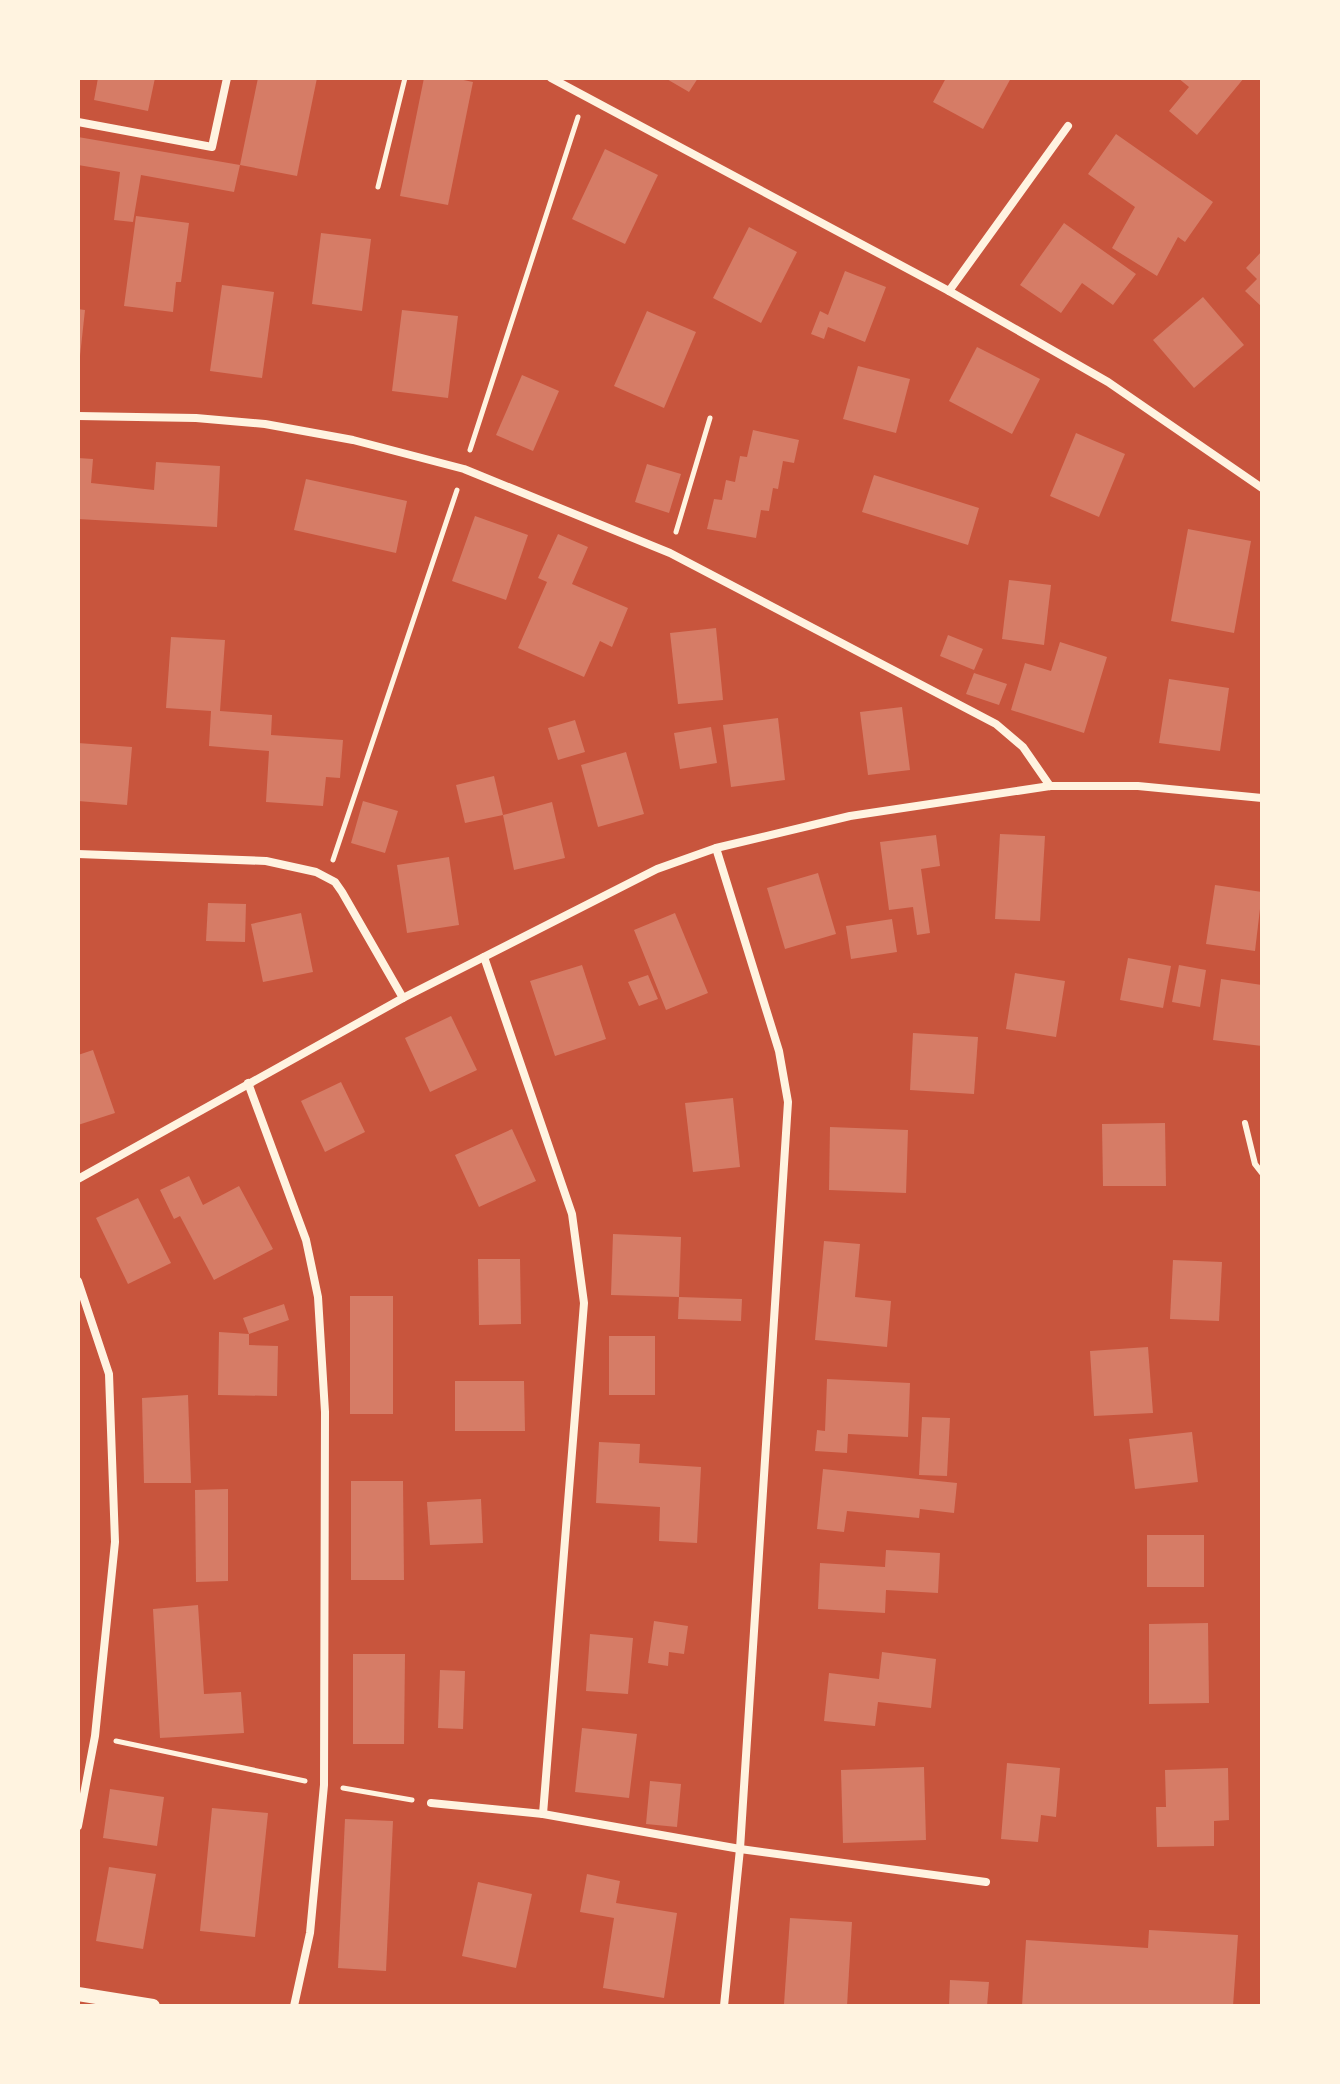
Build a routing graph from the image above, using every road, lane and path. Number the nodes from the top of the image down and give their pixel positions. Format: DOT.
graph roads {
  1 [pos="227,78"];
  2 [pos="405,78"];
  3 [pos="551,78"];
  4 [pos="78,122"];
  5 [pos="1068,126"];
  6 [pos="378,187"];
  7 [pos="949,291"];
  8 [pos="78,416"];
  9 [pos="710,418"];
  10 [pos="1262,488"];
  11 [pos="670,553"];
  12 [pos="1050,786"];
  13 [pos="1262,798"];
  14 [pos="716,848"];
  15 [pos="78,854"];
  16 [pos="484,957"];
  17 [pos="403,998"];
  18 [pos="248,1083"];
  19 [pos="1245,1123"];
  20 [pos="1262,1173"];
  21 [pos="78,1179"];
  22 [pos="78,1281"];
  23 [pos="95,1736"];
  24 [pos="324,1785"];
  25 [pos="431,1803"];
  26 [pos="543,1814"];
  27 [pos="78,1826"];
  28 [pos="740,1849"];
  29 [pos="986,1882"];
  30 [pos="78,1994"];
  31 [pos="153,2006"];
  32 [pos="294,2006"];
  33 [pos="724,2006"];
  1 -- 4 [label="street"];
  2 -- 6 [label="path"];
  3 -- 7 [label="street"];
  5 -- 7 [label="street"];
  7 -- 10 [label="street"];
  8 -- 11 [label="street"];
  9 -- 11 [label="path"];
  11 -- 12 [label="street"];
  12 -- 13 [label="street"];
  12 -- 14 [label="street"];
  14 -- 16 [label="street"];
  14 -- 28 [label="street"];
  15 -- 17 [label="street"];
  16 -- 17 [label="street"];
  16 -- 26 [label="street"];
  17 -- 18 [label="street"];
  18 -- 21 [label="street"];
  18 -- 24 [label="street"];
  19 -- 20 [label="lane"];
  22 -- 23 [label="street"];
  23 -- 24 [label="path"];
  23 -- 27 [label="street"];
  24 -- 25 [label="path"];
  24 -- 32 [label="street"];
  25 -- 26 [label="street"];
  26 -- 28 [label="street"];
  28 -- 29 [label="street"];
  28 -- 33 [label="street"];
  30 -- 31 [label="street"];
}
